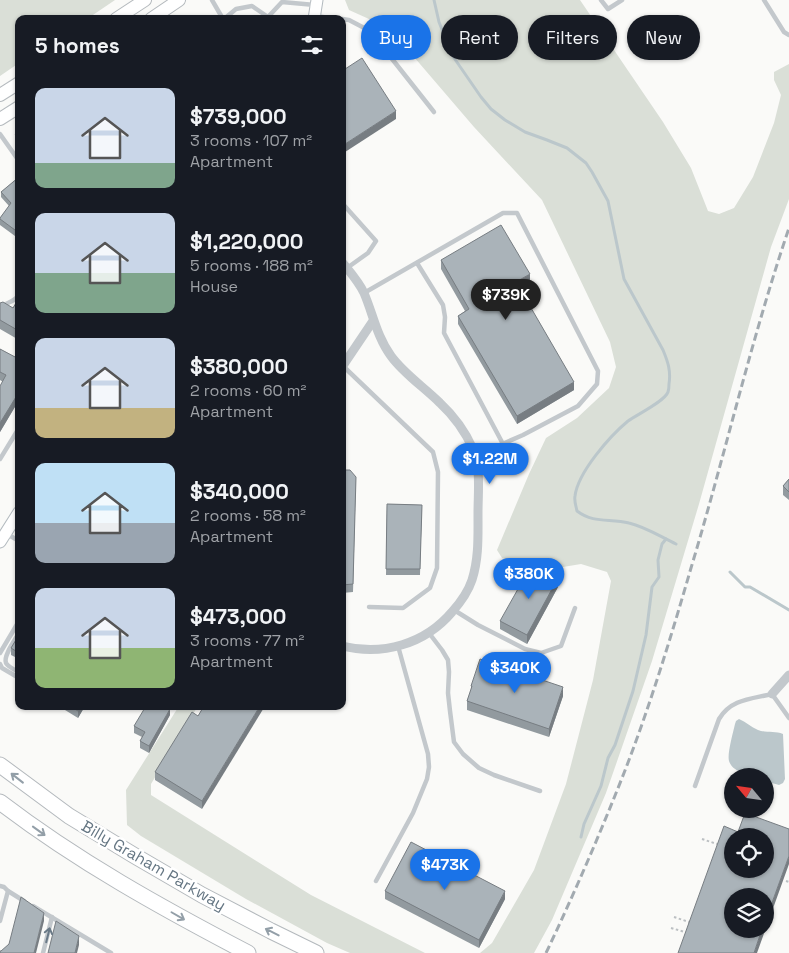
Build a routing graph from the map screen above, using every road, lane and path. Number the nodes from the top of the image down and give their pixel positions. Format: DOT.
graph roads {
  1 [pos="145,0"];
  2 [pos="179,0"];
  3 [pos="212,0"];
  4 [pos="601,0"];
  5 [pos="622,0"];
  6 [pos="764,0"];
  7 [pos="316,10"];
  8 [pos="122,15"];
  9 [pos="157,15"];
  10 [pos="221,15"];
  11 [pos="229,15"];
  12 [pos="264,15"];
  13 [pos="271,15"];
  14 [pos="328,15"];
  15 [pos="346,20"];
  16 [pos="789,35"];
  17 [pos="15,86"];
  18 [pos="0,95"];
  19 [pos="15,109"];
  20 [pos="434,112"];
  21 [pos="0,119"];
  22 [pos="0,134"];
  23 [pos="15,155"];
  24 [pos="346,208"];
  25 [pos="417,263"];
  26 [pos="346,264"];
  27 [pos="346,266"];
  28 [pos="364,293"];
  29 [pos="15,300"];
  30 [pos="0,308"];
  31 [pos="374,321"];
  32 [pos="346,363"];
  33 [pos="346,370"];
  34 [pos="15,435"];
  35 [pos="503,444"];
  36 [pos="475,456"];
  37 [pos="0,459"];
  38 [pos="15,523"];
  39 [pos="3,538"];
  40 [pos="369,607"];
  41 [pos="575,608"];
  42 [pos="454,610"];
  43 [pos="15,628"];
  44 [pos="429,633"];
  45 [pos="15,640"];
  46 [pos="398,646"];
  47 [pos="346,647"];
  48 [pos="0,653"];
  49 [pos="0,664"];
  50 [pos="15,669"];
  51 [pos="789,675"];
  52 [pos="15,676"];
  53 [pos="772,694"];
  54 [pos="789,718"];
  55 [pos="0,765"];
  56 [pos="695,786"];
  57 [pos="540,791"];
  58 [pos="0,802"];
  59 [pos="702,839"];
  60 [pos="716,844"];
  61 [pos="786,881"];
  62 [pos="376,882"];
  63 [pos="789,882"];
  64 [pos="0,886"];
  65 [pos="8,891"];
  66 [pos="52,917"];
  67 [pos="674,917"];
  68 [pos="0,921"];
  69 [pos="689,922"];
  70 [pos="670,928"];
  71 [pos="685,932"];
  72 [pos="43,953"];
  73 [pos="112,953"];
  74 [pos="248,953"];
  75 [pos="316,953"];
  1 -- 8 [label="main road"];
  2 -- 9 [label="main road"];
  3 -- 10 [label="lane"];
  4 -- 5 [label="lane"];
  6 -- 16 [label="lane"];
  7 -- 13 [label="lane"];
  7 -- 14 [label="lane"];
  11 -- 12 [label="lane"];
  15 -- 20 [label="lane"];
  17 -- 18 [label="main road"];
  19 -- 21 [label="main road"];
  22 -- 23 [label="lane"];
  24 -- 26 [label="lane"];
  25 -- 28 [label="lane"];
  25 -- 35 [label="lane"];
  25 -- 35 [label="lane"];
  27 -- 28 [label="street"];
  28 -- 31 [label="street"];
  29 -- 30 [label="lane"];
  31 -- 32 [label="street"];
  31 -- 36 [label="street"];
  33 -- 40 [label="lane"];
  34 -- 37 [label="lane"];
  35 -- 36 [label="lane"];
  36 -- 42 [label="street"];
  38 -- 39 [label="main road"];
  41 -- 42 [label="lane"];
  42 -- 44 [label="street"];
  43 -- 48 [label="lane"];
  44 -- 46 [label="street"];
  44 -- 57 [label="lane"];
  45 -- 50 [label="lane"];
  46 -- 47 [label="street"];
  46 -- 62 [label="lane"];
  49 -- 52 [label="lane"];
  51 -- 53 [label="street"];
  53 -- 54 [label="lane"];
  53 -- 56 [label="lane"];
  75 -- 55 [label="highway, Billy Graham Parkway, one-way"];
  58 -- 74 [label="highway, Billy Graham Parkway, one-way"];
  59 -- 60 [label="path"];
  61 -- 63 [label="path"];
  64 -- 65 [label="lane"];
  65 -- 66 [label="lane"];
  65 -- 68 [label="lane"];
  72 -- 66 [label="lane, one-way"];
  66 -- 73 [label="lane"];
  67 -- 69 [label="path"];
  70 -- 71 [label="path"];
}
